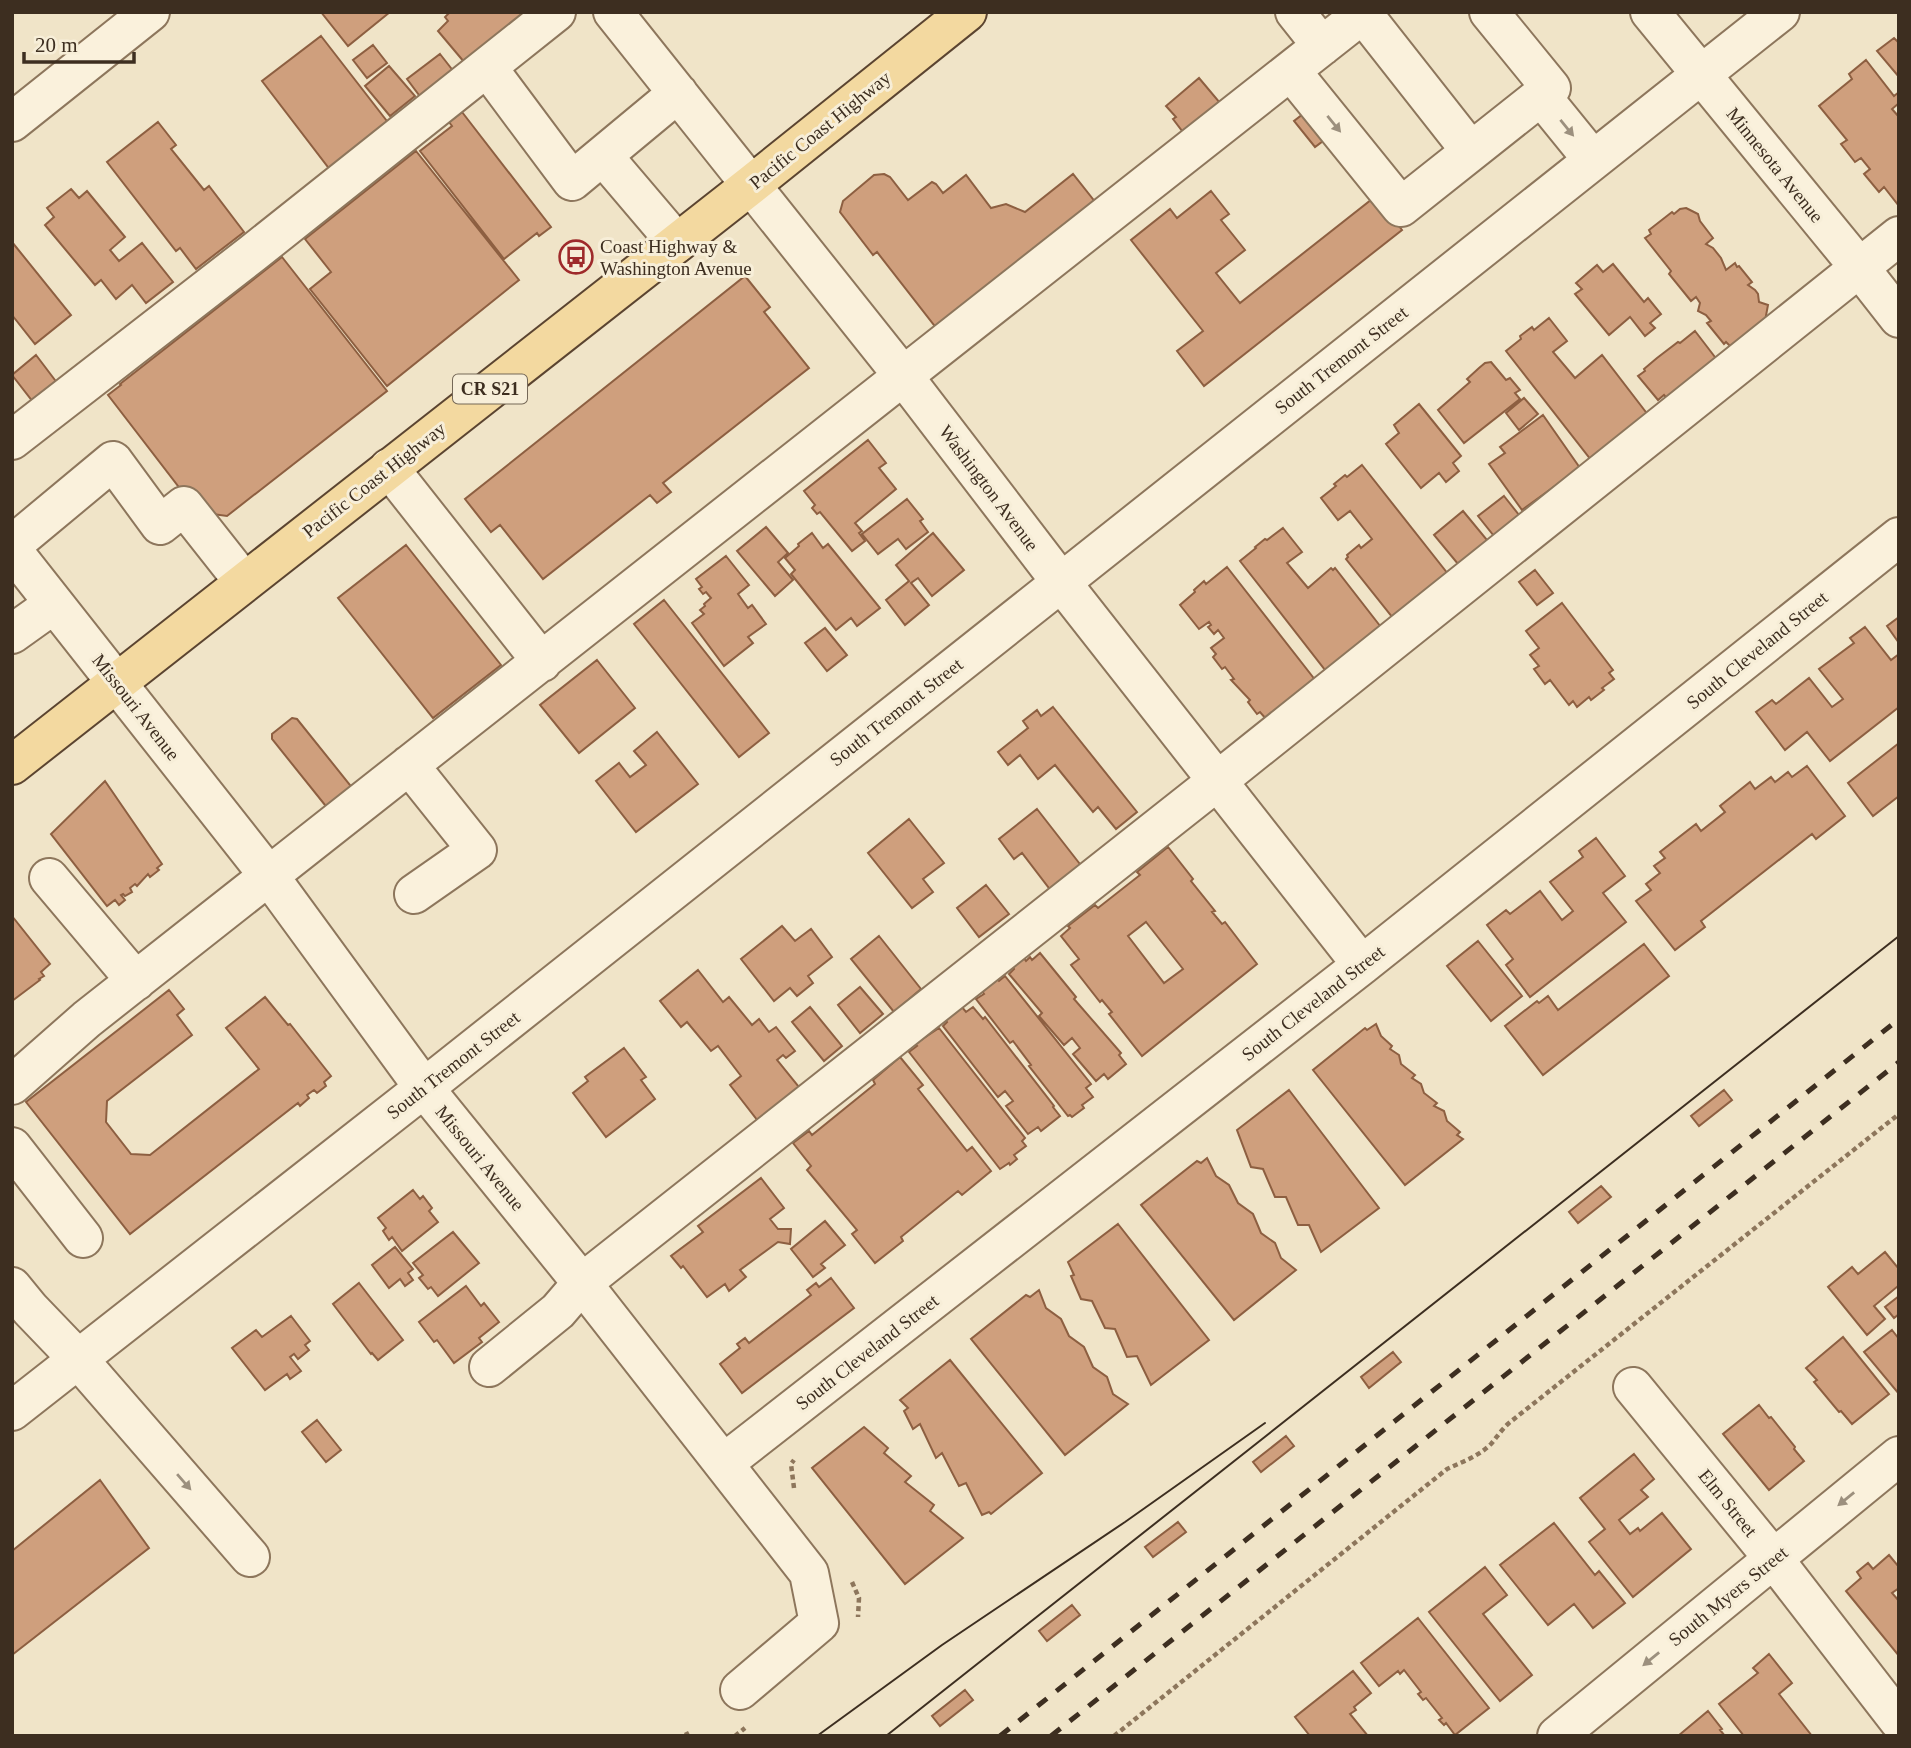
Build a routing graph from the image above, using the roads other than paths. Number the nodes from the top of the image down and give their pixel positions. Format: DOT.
graph roads {
  1 [pos="150,12"];
  2 [pos="556,12"];
  3 [pos="613,12"];
  4 [pos="967,12"];
  5 [pos="1295,12"];
  6 [pos="1489,12"];
  7 [pos="1650,12"];
  8 [pos="1780,12"];
  9 [pos="1364,13"];
  10 [pos="1322,46"];
  11 [pos="487,67"];
  12 [pos="1291,71"];
  13 [pos="1701,74"];
  14 [pos="678,93"];
  15 [pos="1541,96"];
  16 [pos="12,122"];
  17 [pos="1470,150"];
  18 [pos="603,156"];
  19 [pos="1593,160"];
  20 [pos="751,185"];
  21 [pos="1899,236"];
  22 [pos="677,243"];
  23 [pos="1859,267"];
  24 [pos="1899,318"];
  25 [pos="904,377"];
  26 [pos="12,440"];
  27 [pos="389,468"];
  28 [pos="1899,537"];
  29 [pos="12,547"];
  30 [pos="244,582"];
  31 [pos="1061,582"];
  32 [pos="54,604"];
  33 [pos="12,634"];
  34 [pos="542,662"];
  35 [pos="116,682"];
  36 [pos="12,765"];
  37 [pos="409,765"];
  38 [pos="1216,782"];
  39 [pos="269,876"];
  40 [pos="49,877"];
  41 [pos="414,894"];
  42 [pos="1362,965"];
  43 [pos="136,981"];
  44 [pos="12,1085"];
  45 [pos="424,1088"];
  46 [pos="12,1147"];
  47 [pos="83,1238"];
  48 [pos="582,1283"];
  49 [pos="21,1298"];
  50 [pos="78,1359"];
  51 [pos="489,1367"];
  52 [pos="1633,1387"];
  53 [pos="12,1411"];
  54 [pos="1899,1456"];
  55 [pos="724,1463"];
  56 [pos="250,1557"];
  57 [pos="1773,1558"];
  58 [pos="748,1705"];
  59 [pos="1899,1721"];
  60 [pos="1557,1736"];
  1 -- 16 [label="street"];
  2 -- 11 [label="street"];
  3 -- 14 [label="street, Washington Avenue"];
  4 -- 20 [label="main road, Pacific Coast Highway / CR S21"];
  5 -- 10 [label="street"];
  6 -- 15 [label="street"];
  7 -- 13 [label="street, Minnesota Avenue"];
  8 -- 13 [label="street, South Tremont Street"];
  9 -- 10 [label="street"];
  9 -- 17 [label="street"];
  10 -- 12 [label="street"];
  11 -- 18 [label="street"];
  11 -- 26 [label="street"];
  12 -- 17 [label="street, one-way"];
  12 -- 25 [label="street"];
  13 -- 19 [label="street, South Tremont Street"];
  13 -- 23 [label="street, Minnesota Avenue"];
  14 -- 18 [label="street"];
  14 -- 20 [label="street, Washington Avenue"];
  15 -- 17 [label="street"];
  15 -- 19 [label="street, one-way"];
  18 -- 22 [label="street"];
  19 -- 31 [label="street, South Tremont Street"];
  20 -- 22 [label="main road, Pacific Coast Highway / CR S21"];
  20 -- 25 [label="street, Washington Avenue"];
  21 -- 23 [label="street"];
  22 -- 27 [label="main road, Pacific Coast Highway / CR S21"];
  23 -- 24 [label="street, Minnesota Avenue"];
  23 -- 38 [label="street"];
  25 -- 31 [label="street, Washington Avenue"];
  25 -- 34 [label="street"];
  27 -- 30 [label="main road, Pacific Coast Highway / CR S21"];
  27 -- 34 [label="street"];
  28 -- 42 [label="street, South Cleveland Street"];
  29 -- 30 [label="street"];
  29 -- 32 [label="street, Missouri Avenue"];
  30 -- 35 [label="main road, Pacific Coast Highway / CR S21"];
  31 -- 38 [label="street, Washington Avenue"];
  31 -- 45 [label="street, South Tremont Street"];
  32 -- 33 [label="street"];
  32 -- 35 [label="street, Missouri Avenue"];
  34 -- 37 [label="street"];
  35 -- 36 [label="main road, Pacific Coast Highway / CR S21"];
  35 -- 39 [label="street, Missouri Avenue"];
  37 -- 39 [label="street"];
  37 -- 41 [label="street"];
  38 -- 42 [label="street, Washington Avenue"];
  38 -- 48 [label="street"];
  39 -- 43 [label="street"];
  39 -- 45 [label="street, Missouri Avenue"];
  40 -- 43 [label="street"];
  42 -- 55 [label="street, South Cleveland Street"];
  43 -- 44 [label="street"];
  45 -- 48 [label="street, Missouri Avenue"];
  45 -- 50 [label="street, South Tremont Street"];
  46 -- 47 [label="street"];
  48 -- 51 [label="street"];
  48 -- 55 [label="street, Missouri Avenue"];
  49 -- 50 [label="street"];
  50 -- 53 [label="street, South Tremont Street"];
  50 -- 56 [label="street, one-way"];
  52 -- 57 [label="street, Elm Street"];
  54 -- 57 [label="street, South Myers Street, one-way"];
  55 -- 58 [label="street, Missouri Avenue"];
  57 -- 59 [label="street, Elm Street"];
  57 -- 60 [label="street, South Myers Street, one-way"];
}
